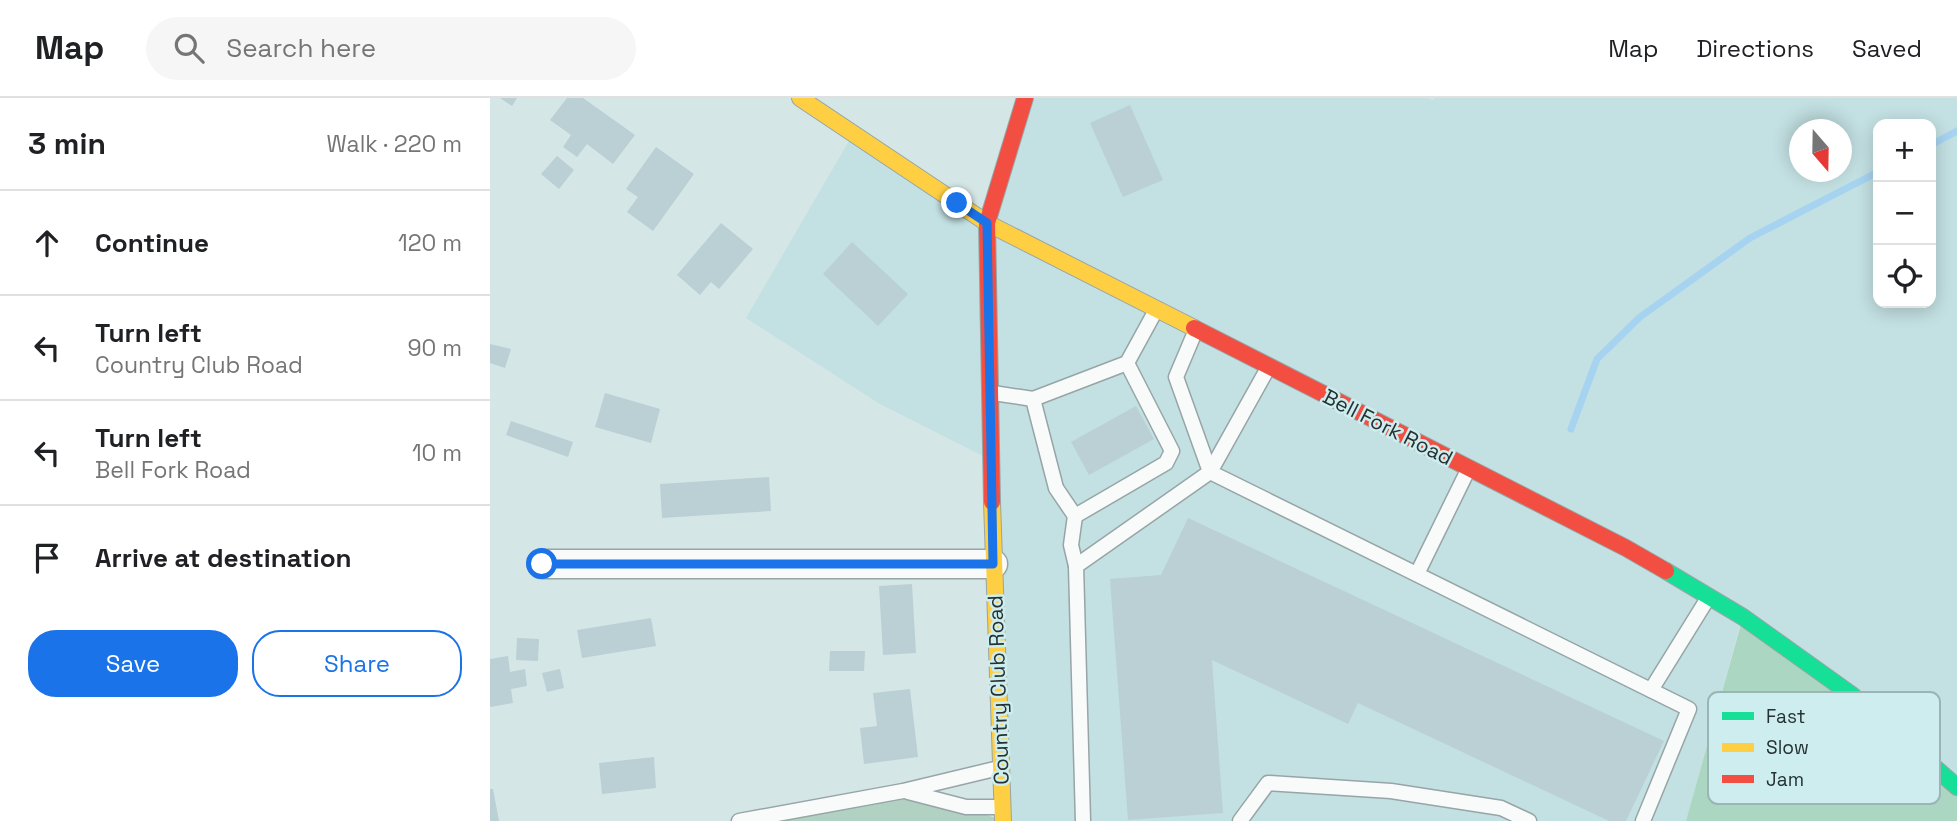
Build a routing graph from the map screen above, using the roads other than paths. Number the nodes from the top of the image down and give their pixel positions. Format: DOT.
graph roads {
  1 [pos="800,98"];
  2 [pos="1026,98"];
  3 [pos="987,223"];
  4 [pos="1157,309"];
  5 [pos="1196,329"];
  6 [pos="1127,363"];
  7 [pos="1268,366"];
  8 [pos="990,392"];
  9 [pos="1032,399"];
  10 [pos="1469,468"];
  11 [pos="1210,472"];
  12 [pos="1075,516"];
  13 [pos="542,564"];
  14 [pos="993,564"];
  15 [pos="1076,566"];
  16 [pos="1417,574"];
  17 [pos="1709,597"];
  18 [pos="1651,690"];
  19 [pos="1848,692"];
  20 [pos="1001,768"];
  21 [pos="1940,771"];
  22 [pos="1957,786"];
  23 [pos="903,791"];
  24 [pos="1002,814"];
  25 [pos="739,821"];
  26 [pos="1083,821"];
  27 [pos="1240,821"];
  28 [pos="1530,821"];
  29 [pos="1643,821"];
  1 -- 3 [label="main road, Bell Fork Road"];
  2 -- 3 [label="main road, Country Club Road"];
  3 -- 4 [label="main road, Bell Fork Road"];
  3 -- 8 [label="main road, Country Club Road"];
  4 -- 5 [label="main road, Bell Fork Road"];
  4 -- 6 [label="lane"];
  5 -- 7 [label="main road, Bell Fork Road"];
  5 -- 11 [label="lane"];
  6 -- 9 [label="lane"];
  6 -- 12 [label="lane"];
  7 -- 10 [label="main road, Bell Fork Road"];
  7 -- 11 [label="lane"];
  8 -- 9 [label="lane"];
  8 -- 14 [label="main road, Country Club Road"];
  9 -- 12 [label="lane"];
  10 -- 16 [label="lane"];
  10 -- 17 [label="main road, Bell Fork Road"];
  11 -- 15 [label="lane"];
  11 -- 16 [label="lane"];
  12 -- 15 [label="lane"];
  13 -- 14 [label="street"];
  14 -- 20 [label="main road, Country Club Road"];
  15 -- 26 [label="lane"];
  16 -- 18 [label="lane"];
  17 -- 18 [label="lane"];
  17 -- 19 [label="main road, Bell Fork Road"];
  18 -- 29 [label="lane"];
  20 -- 23 [label="lane"];
  20 -- 24 [label="main road, Country Club Road"];
  21 -- 22 [label="main road, Bell Fork Road"];
  23 -- 24 [label="lane"];
  23 -- 25 [label="lane"];
  27 -- 28 [label="lane"];
}
